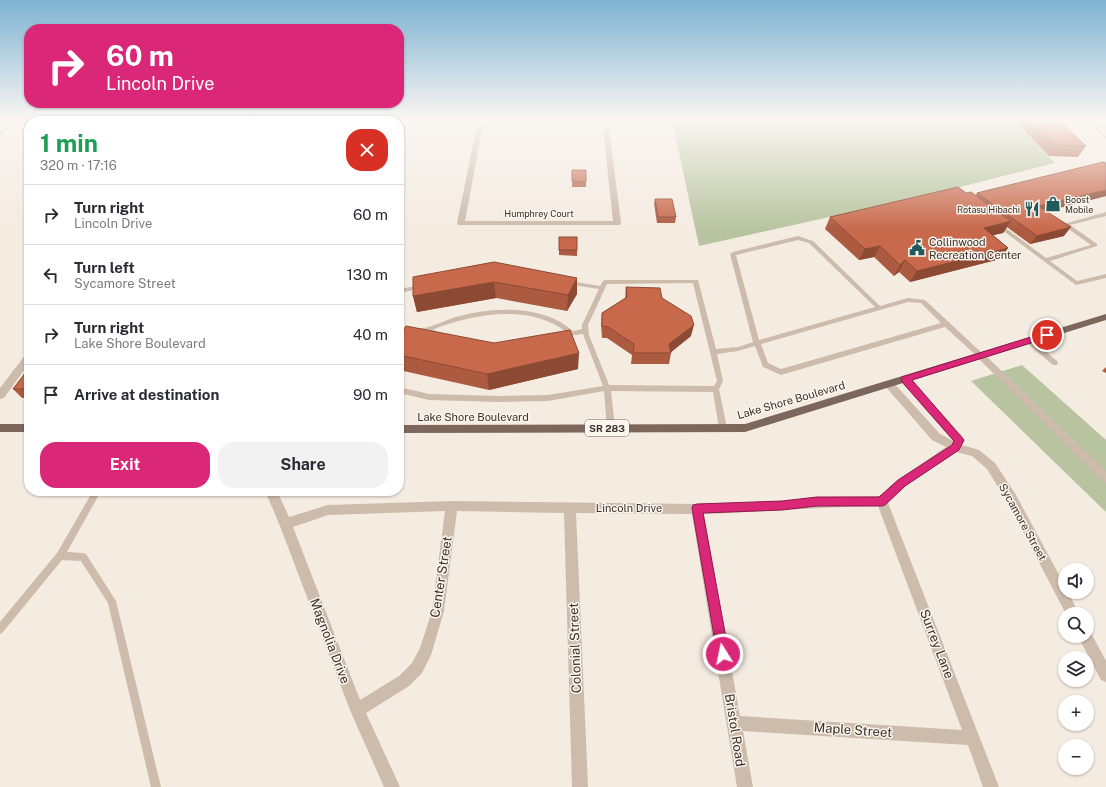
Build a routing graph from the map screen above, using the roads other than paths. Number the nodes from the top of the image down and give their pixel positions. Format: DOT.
graph roads {
  1 [pos="474,157"];
  2 [pos="609,157"];
  3 [pos="1106,214"];
  4 [pos="992,220"];
  5 [pos="1045,260"];
  6 [pos="1106,276"];
  7 [pos="564,282"];
  8 [pos="428,286"];
  9 [pos="602,288"];
  10 [pos="404,290"];
  11 [pos="879,308"];
  12 [pos="1106,317"];
  13 [pos="946,324"];
  14 [pos="404,330"];
  15 [pos="425,330"];
  16 [pos="585,331"];
  17 [pos="572,333"];
  18 [pos="439,335"];
  19 [pos="558,336"];
  20 [pos="1029,341"];
  21 [pos="757,343"];
  22 [pos="713,352"];
  23 [pos="981,356"];
  24 [pos="24,363"];
  25 [pos="1055,363"];
  26 [pos="905,379"];
  27 [pos="889,384"];
  28 [pos="607,388"];
  29 [pos="716,389"];
  30 [pos="404,391"];
  31 [pos="0,395"];
  32 [pos="0,428"];
  33 [pos="24,428"];
  34 [pos="611,428"];
  35 [pos="723,428"];
  36 [pos="404,429"];
  37 [pos="955,447"];
  38 [pos="1106,478"];
  39 [pos="94,496"];
  40 [pos="273,496"];
  41 [pos="882,501"];
  42 [pos="452,506"];
  43 [pos="570,508"];
  44 [pos="697,508"];
  45 [pos="287,523"];
  46 [pos="60,556"];
  47 [pos="1069,607"];
  48 [pos="1,625"];
  49 [pos="1089,643"];
  50 [pos="1106,676"];
  51 [pos="357,710"];
  52 [pos="734,723"];
  53 [pos="972,738"];
  54 [pos="156,787"];
  55 [pos="392,787"];
  56 [pos="580,787"];
  57 [pos="744,787"];
  58 [pos="991,787"];
  1 -- 2 [label="street, Humphrey Court"];
  3 -- 5 [label="lane"];
  4 -- 5 [label="lane"];
  5 -- 6 [label="lane"];
  7 -- 9 [label="lane"];
  8 -- 10 [label="lane"];
  9 -- 16 [label="lane"];
  9 -- 22 [label="lane"];
  11 -- 13 [label="lane"];
  11 -- 21 [label="lane"];
  11 -- 21 [label="lane"];
  12 -- 20 [label="main road, Lake Shore Boulevard / SR 283"];
  13 -- 21 [label="lane"];
  13 -- 23 [label="lane"];
  14 -- 15 [label="lane"];
  15 -- 17 [label="lane"];
  15 -- 18 [label="lane"];
  16 -- 17 [label="lane"];
  16 -- 28 [label="lane"];
  17 -- 19 [label="lane"];
  20 -- 23 [label="main road, Lake Shore Boulevard / SR 283"];
  20 -- 25 [label="lane"];
  21 -- 22 [label="lane"];
  22 -- 29 [label="lane"];
  23 -- 26 [label="main road, Lake Shore Boulevard / SR 283"];
  23 -- 38 [label="street"];
  24 -- 31 [label="street"];
  26 -- 27 [label="main road, Lake Shore Boulevard / SR 283"];
  26 -- 37 [label="street"];
  27 -- 35 [label="main road, Lake Shore Boulevard / SR 283"];
  27 -- 37 [label="street, Sycamore Street"];
  28 -- 29 [label="lane"];
  28 -- 30 [label="lane"];
  28 -- 34 [label="lane"];
  29 -- 35 [label="lane"];
  32 -- 33 [label="main road"];
  34 -- 35 [label="main road, Lake Shore Boulevard / SR 283"];
  34 -- 36 [label="main road, Lake Shore Boulevard / SR 283"];
  37 -- 41 [label="street"];
  37 -- 47 [label="street, Sycamore Street"];
  39 -- 46 [label="lane"];
  40 -- 45 [label="street, Magnolia Drive"];
  41 -- 44 [label="street, Lincoln Drive"];
  41 -- 53 [label="street, Surrey Lane"];
  42 -- 43 [label="street, Lincoln Drive"];
  42 -- 45 [label="street, Lincoln Drive"];
  42 -- 51 [label="street, Center Street"];
  43 -- 44 [label="street, Lincoln Drive"];
  43 -- 56 [label="street, Colonial Street"];
  44 -- 52 [label="street, Bristol Road"];
  45 -- 51 [label="street, Magnolia Drive"];
  46 -- 48 [label="lane"];
  46 -- 54 [label="lane"];
  49 -- 50 [label="street"];
  51 -- 55 [label="street, Magnolia Drive"];
  52 -- 53 [label="street, Maple Street"];
  52 -- 57 [label="street, Bristol Road"];
  53 -- 58 [label="street, Surrey Lane"];
}
